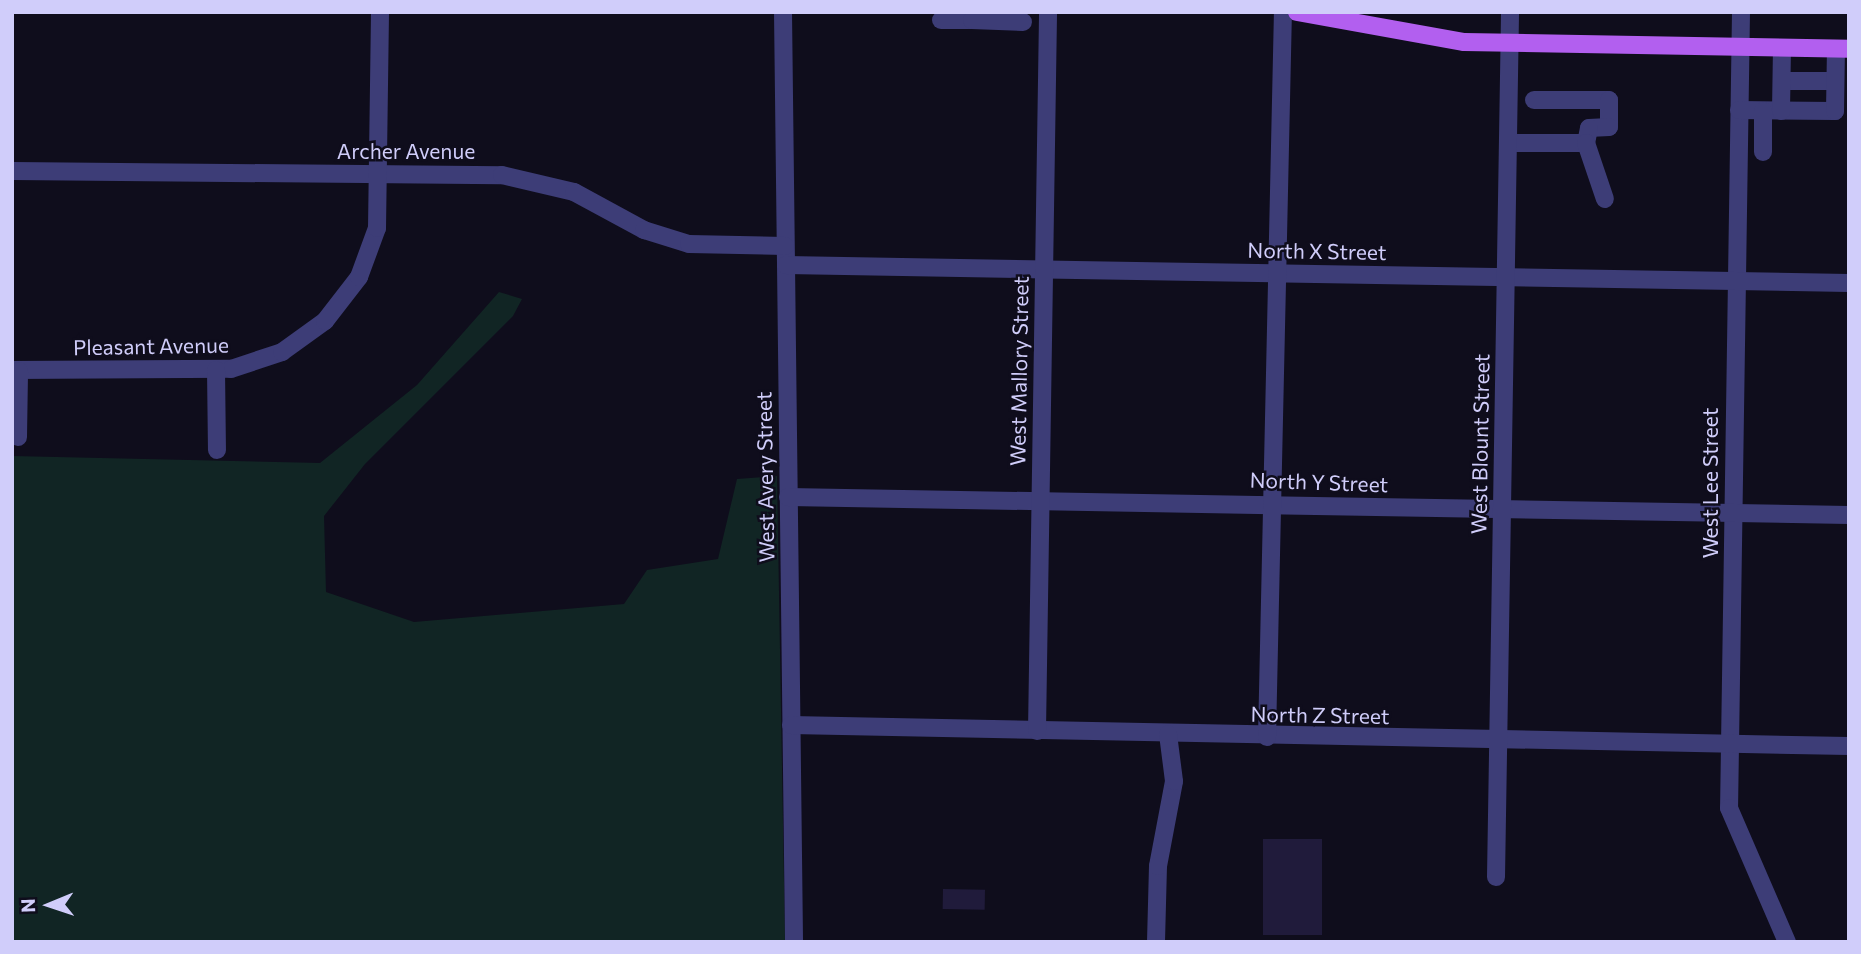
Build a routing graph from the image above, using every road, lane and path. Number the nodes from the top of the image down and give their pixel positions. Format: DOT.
graph roads {
  1 [pos="380,12"];
  2 [pos="783,12"];
  3 [pos="1048,12"];
  4 [pos="1283,12"];
  5 [pos="1297,12"];
  6 [pos="1510,12"];
  7 [pos="1741,12"];
  8 [pos="972,16"];
  9 [pos="941,20"];
  10 [pos="1023,22"];
  11 [pos="1510,44"];
  12 [pos="1741,49"];
  13 [pos="1782,49"];
  14 [pos="1842,49"];
  15 [pos="1782,81"];
  16 [pos="1835,81"];
  17 [pos="1534,100"];
  18 [pos="1739,110"];
  19 [pos="1772,111"];
  20 [pos="1508,142"];
  21 [pos="1586,143"];
  22 [pos="1763,152"];
  23 [pos="12,172"];
  24 [pos="380,173"];
  25 [pos="1605,200"];
  26 [pos="785,246"];
  27 [pos="786,265"];
  28 [pos="1044,271"];
  29 [pos="1275,273"];
  30 [pos="1505,276"];
  31 [pos="1736,280"];
  32 [pos="1849,283"];
  33 [pos="15,370"];
  34 [pos="216,370"];
  35 [pos="18,437"];
  36 [pos="217,450"];
  37 [pos="788,497"];
  38 [pos="1040,501"];
  39 [pos="1272,503"];
  40 [pos="1502,509"];
  41 [pos="1733,513"];
  42 [pos="1849,515"];
  43 [pos="791,726"];
  44 [pos="1037,731"];
  45 [pos="1168,734"];
  46 [pos="1267,737"];
  47 [pos="1501,740"];
  48 [pos="1728,744"];
  49 [pos="1849,746"];
  50 [pos="1496,877"];
  51 [pos="793,942"];
  52 [pos="1156,942"];
  53 [pos="1787,942"];
  1 -- 24 [label="street, Pleasant Avenue"];
  2 -- 26 [label="street, West Avery Street"];
  3 -- 28 [label="street, West Mallory Street"];
  4 -- 29 [label="street"];
  5 -- 11 [label="main road"];
  6 -- 11 [label="street, West Blount Street"];
  7 -- 12 [label="street, West Lee Street"];
  8 -- 9 [label="street"];
  8 -- 10 [label="street"];
  11 -- 12 [label="main road"];
  11 -- 20 [label="street, West Blount Street"];
  12 -- 13 [label="main road"];
  12 -- 18 [label="street, West Lee Street"];
  13 -- 14 [label="main road"];
  13 -- 15 [label="street"];
  14 -- 16 [label="street"];
  15 -- 16 [label="street"];
  15 -- 19 [label="street"];
  16 -- 19 [label="street"];
  17 -- 21 [label="street"];
  18 -- 19 [label="street"];
  18 -- 31 [label="street, West Lee Street"];
  19 -- 22 [label="street"];
  20 -- 21 [label="street"];
  20 -- 30 [label="street, West Blount Street"];
  21 -- 25 [label="street"];
  23 -- 24 [label="street, Archer Avenue"];
  24 -- 26 [label="street, Archer Avenue"];
  24 -- 34 [label="street, Pleasant Avenue"];
  26 -- 27 [label="street, West Avery Street"];
  27 -- 28 [label="street, North X Street"];
  27 -- 37 [label="street, West Avery Street"];
  28 -- 29 [label="street, North X Street"];
  28 -- 38 [label="street, West Mallory Street"];
  29 -- 30 [label="street, North X Street"];
  29 -- 39 [label="street"];
  30 -- 31 [label="street, North X Street"];
  30 -- 40 [label="street, West Blount Street"];
  31 -- 32 [label="street, North X Street"];
  31 -- 41 [label="street, West Lee Street"];
  33 -- 34 [label="street, Pleasant Avenue"];
  33 -- 35 [label="street"];
  34 -- 36 [label="street"];
  37 -- 38 [label="street, North Y Street"];
  37 -- 43 [label="street, West Avery Street"];
  38 -- 39 [label="street, North Y Street"];
  38 -- 44 [label="street, West Mallory Street"];
  39 -- 40 [label="street, North Y Street"];
  39 -- 46 [label="street"];
  40 -- 41 [label="street, North Y Street"];
  40 -- 47 [label="street, West Blount Street"];
  41 -- 42 [label="street, North Y Street"];
  41 -- 48 [label="street, West Lee Street"];
  43 -- 44 [label="street, North Z Street"];
  43 -- 51 [label="street, West Avery Street"];
  44 -- 45 [label="street, North Z Street"];
  45 -- 46 [label="street, North Z Street"];
  45 -- 52 [label="street"];
  46 -- 47 [label="street, North Z Street"];
  47 -- 48 [label="street, North Z Street"];
  47 -- 50 [label="street, West Blount Street"];
  48 -- 49 [label="street, North Z Street"];
  48 -- 53 [label="street, West Lee Street"];
}
